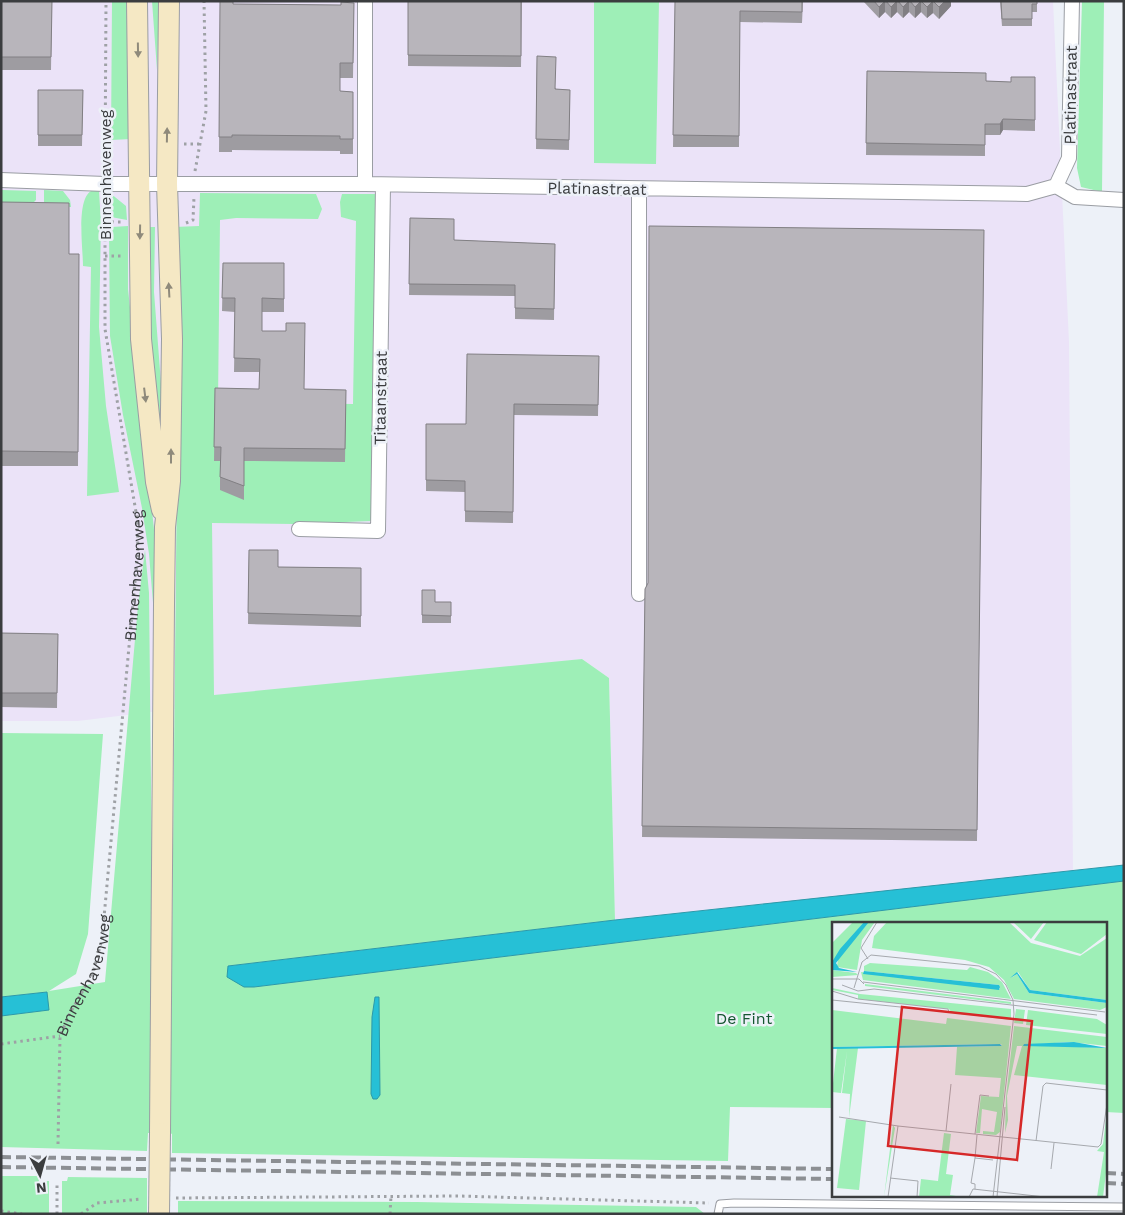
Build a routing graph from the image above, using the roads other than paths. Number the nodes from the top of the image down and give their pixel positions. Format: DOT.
graph roads {
  1 [pos="137,1"];
  2 [pos="169,1"];
  3 [pos="365,1"];
  4 [pos="1072,1"];
  5 [pos="1,180"];
  6 [pos="138,184"];
  7 [pos="167,184"];
  8 [pos="365,184"];
  9 [pos="383,185"];
  10 [pos="1056,186"];
  11 [pos="639,189"];
  12 [pos="1124,200"];
  13 [pos="165,527"];
  14 [pos="299,529"];
  15 [pos="639,594"];
  16 [pos="159,1203"];
  17 [pos="1124,1207"];
  18 [pos="718,1214"];
  1 -- 6 [label="main road, Binnenhavenweg, one-way"];
  7 -- 2 [label="main road, Binnenhavenweg, one-way"];
  3 -- 8 [label="street"];
  4 -- 10 [label="street, Platinastraat"];
  5 -- 6 [label="street, Platinastraat"];
  6 -- 7 [label="street, Platinastraat"];
  6 -- 13 [label="main road, Binnenhavenweg, one-way"];
  7 -- 8 [label="street, Platinastraat"];
  13 -- 7 [label="main road, Binnenhavenweg, one-way"];
  8 -- 9 [label="street, Platinastraat"];
  9 -- 11 [label="street, Platinastraat"];
  9 -- 14 [label="street, Titaanstraat"];
  10 -- 11 [label="street, Platinastraat"];
  10 -- 12 [label="street"];
  11 -- 15 [label="street"];
  13 -- 16 [label="main road, Binnenhavenweg, bridge"];
  17 -- 18 [label="lane"];
}
